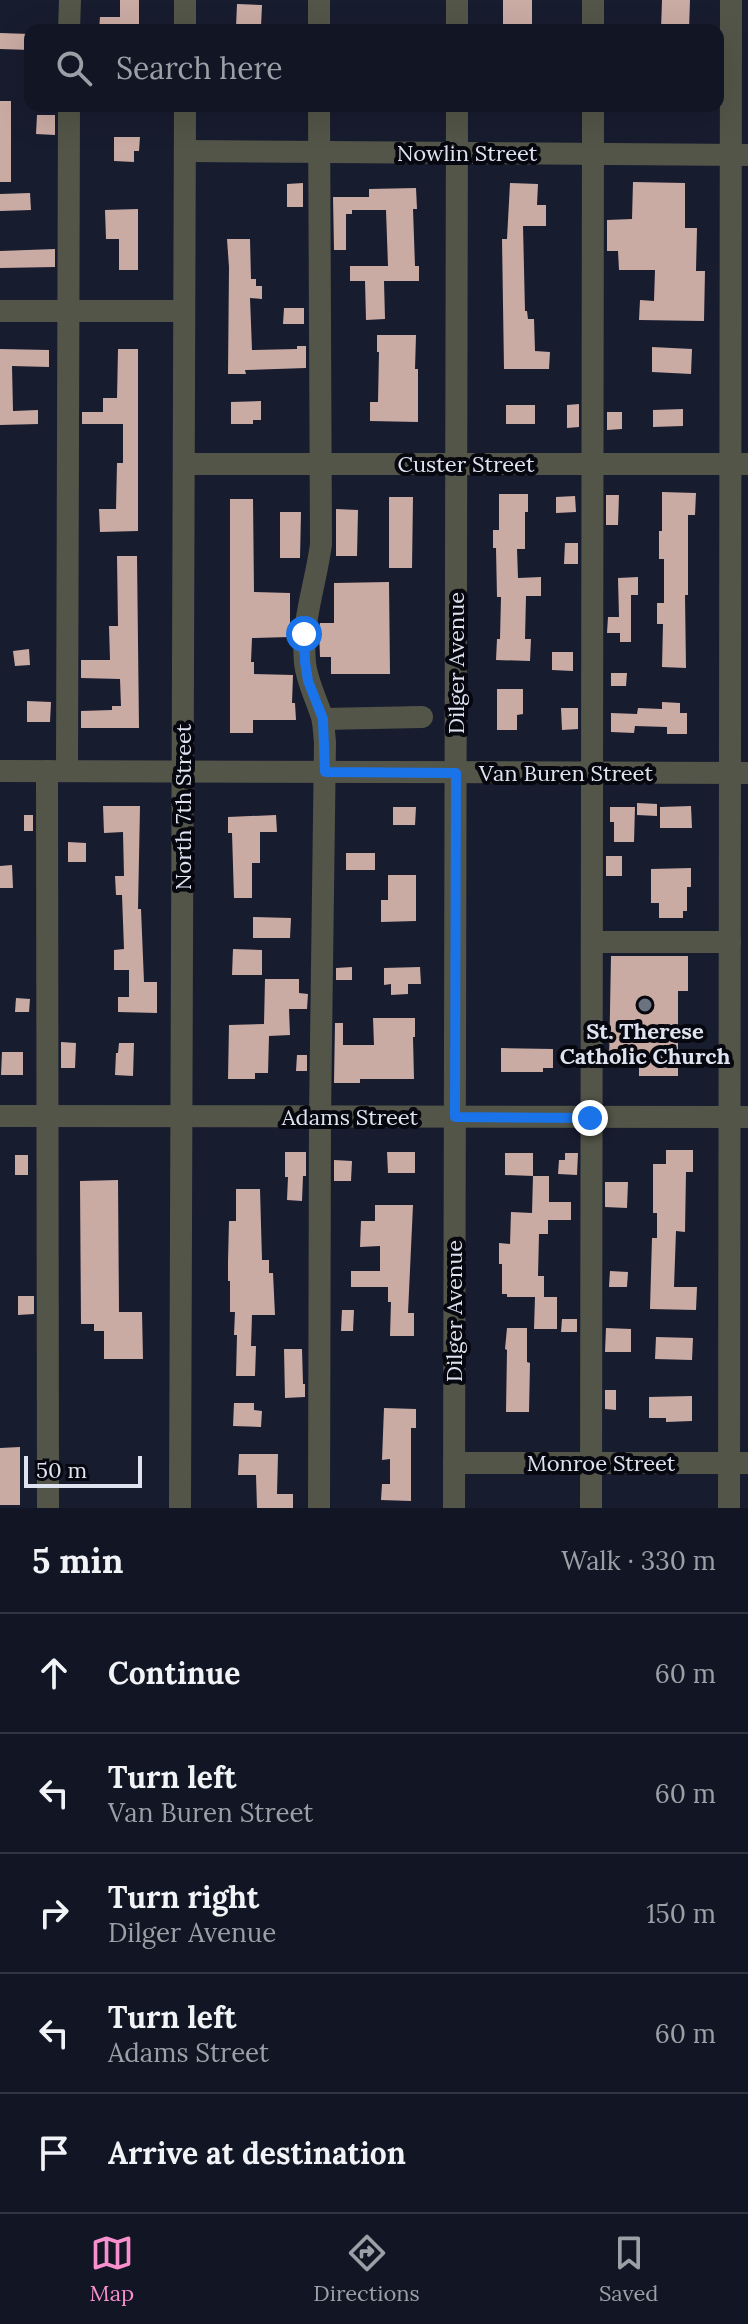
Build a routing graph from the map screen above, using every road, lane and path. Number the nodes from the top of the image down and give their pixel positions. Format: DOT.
graph roads {
  1 [pos="70,0"];
  2 [pos="185,0"];
  3 [pos="319,0"];
  4 [pos="457,0"];
  5 [pos="593,0"];
  6 [pos="731,0"];
  7 [pos="69,24"];
  8 [pos="185,24"];
  9 [pos="319,24"];
  10 [pos="457,24"];
  11 [pos="593,24"];
  12 [pos="69,112"];
  13 [pos="185,112"];
  14 [pos="319,112"];
  15 [pos="457,112"];
  16 [pos="593,112"];
  17 [pos="185,151"];
  18 [pos="319,152"];
  19 [pos="457,153"];
  20 [pos="593,154"];
  21 [pos="739,155"];
  22 [pos="0,311"];
  23 [pos="68,311"];
  24 [pos="184,311"];
  25 [pos="184,464"];
  26 [pos="319,464"];
  27 [pos="456,464"];
  28 [pos="592,464"];
  29 [pos="740,464"];
  30 [pos="422,717"];
  31 [pos="323,719"];
  32 [pos="0,771"];
  33 [pos="57,771"];
  34 [pos="183,771"];
  35 [pos="325,772"];
  36 [pos="456,773"];
  37 [pos="593,773"];
  38 [pos="739,773"];
  39 [pos="592,942"];
  40 [pos="730,942"];
  41 [pos="0,1116"];
  42 [pos="47,1117"];
  43 [pos="320,1117"];
  44 [pos="455,1117"];
  45 [pos="739,1117"];
  46 [pos="182,1118"];
  47 [pos="590,1118"];
  48 [pos="454,1463"];
  49 [pos="591,1463"];
  50 [pos="738,1463"];
  51 [pos="48,1508"];
  52 [pos="180,1508"];
  53 [pos="319,1508"];
  54 [pos="454,1508"];
  55 [pos="591,1508"];
  56 [pos="729,1508"];
  1 -- 7 [label="street"];
  2 -- 8 [label="street"];
  3 -- 9 [label="street"];
  4 -- 10 [label="street"];
  5 -- 11 [label="street"];
  6 -- 21 [label="street"];
  12 -- 23 [label="street"];
  13 -- 17 [label="street, North 7th Street"];
  14 -- 18 [label="street"];
  15 -- 19 [label="street, Dilger Avenue"];
  16 -- 20 [label="street"];
  17 -- 18 [label="street, Nowlin Street"];
  17 -- 24 [label="street, North 7th Street"];
  18 -- 19 [label="street, Nowlin Street"];
  18 -- 26 [label="street"];
  19 -- 20 [label="street, Nowlin Street"];
  19 -- 27 [label="street, Dilger Avenue"];
  20 -- 21 [label="street, Nowlin Street"];
  20 -- 28 [label="street"];
  21 -- 29 [label="street"];
  22 -- 23 [label="street"];
  23 -- 24 [label="street"];
  23 -- 33 [label="street"];
  24 -- 25 [label="street, North 7th Street"];
  25 -- 26 [label="street, Custer Street"];
  25 -- 34 [label="street, North 7th Street"];
  26 -- 27 [label="street, Custer Street"];
  26 -- 31 [label="street"];
  27 -- 28 [label="street, Custer Street"];
  27 -- 36 [label="street, Dilger Avenue"];
  28 -- 29 [label="street, Custer Street"];
  28 -- 37 [label="street"];
  29 -- 38 [label="street"];
  30 -- 31 [label="street"];
  31 -- 35 [label="street"];
  32 -- 33 [label="street, Van Buren Street"];
  33 -- 34 [label="street, Van Buren Street"];
  33 -- 42 [label="street"];
  34 -- 35 [label="street, Van Buren Street"];
  34 -- 46 [label="street, North 7th Street"];
  35 -- 36 [label="street, Van Buren Street"];
  35 -- 43 [label="street"];
  36 -- 37 [label="street, Van Buren Street"];
  36 -- 44 [label="street, Dilger Avenue"];
  37 -- 38 [label="street, Van Buren Street"];
  37 -- 39 [label="street"];
  38 -- 40 [label="street"];
  39 -- 40 [label="street"];
  39 -- 47 [label="street"];
  40 -- 45 [label="street"];
  41 -- 42 [label="street, Adams Street"];
  42 -- 46 [label="street, Adams Street"];
  42 -- 51 [label="street"];
  43 -- 44 [label="street, Adams Street"];
  43 -- 46 [label="street, Adams Street"];
  43 -- 53 [label="street"];
  44 -- 47 [label="street, Adams Street"];
  44 -- 48 [label="street, Dilger Avenue"];
  45 -- 47 [label="street, Adams Street"];
  45 -- 50 [label="street"];
  46 -- 52 [label="street, North 7th Street"];
  47 -- 49 [label="street"];
  48 -- 49 [label="street, Monroe Street"];
  48 -- 54 [label="street, Dilger Avenue"];
  49 -- 50 [label="street, Monroe Street"];
  49 -- 55 [label="street"];
  50 -- 56 [label="street"];
}
